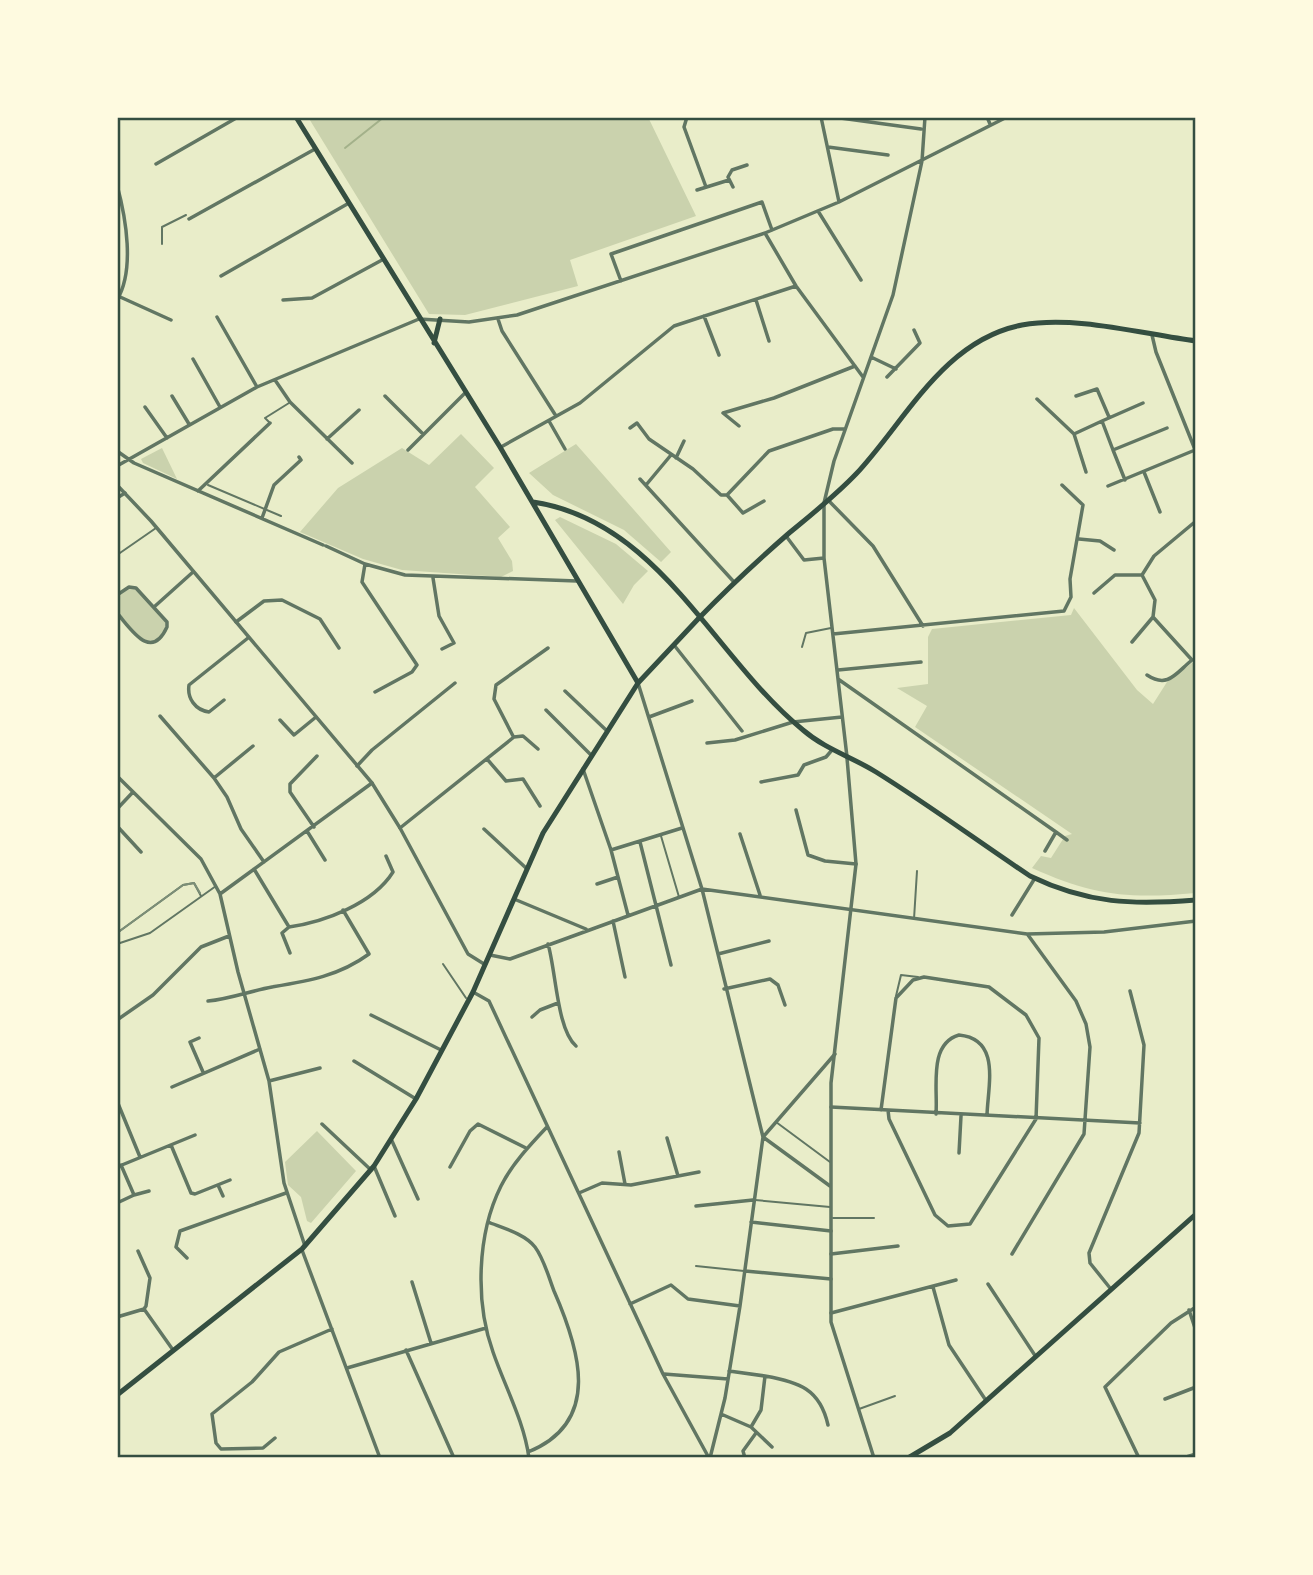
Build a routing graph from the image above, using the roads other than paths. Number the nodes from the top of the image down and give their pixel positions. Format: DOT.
graph roads {
  1 [pos="238,117"];
  2 [pos="296,117"];
  3 [pos="687,117"];
  4 [pos="821,117"];
  5 [pos="833,117"];
  6 [pos="925,117"];
  7 [pos="987,117"];
  8 [pos="1007,117"];
  9 [pos="990,124"];
  10 [pos="922,129"];
  11 [pos="828,147"];
  12 [pos="315,149"];
  13 [pos="888,155"];
  14 [pos="922,162"];
  15 [pos="156,164"];
  16 [pos="747,164"];
  17 [pos="729,180"];
  18 [pos="117,185"];
  19 [pos="706,187"];
  20 [pos="733,187"];
  21 [pos="697,190"];
  22 [pos="839,202"];
  23 [pos="349,203"];
  24 [pos="818,211"];
  25 [pos="187,217"];
  26 [pos="772,230"];
  27 [pos="765,233"];
  28 [pos="162,244"];
  29 [pos="382,260"];
  30 [pos="221,276"];
  31 [pos="862,279"];
  32 [pos="621,281"];
  33 [pos="796,286"];
  34 [pos="118,298"];
  35 [pos="283,300"];
  36 [pos="756,300"];
  37 [pos="704,316"];
  38 [pos="217,317"];
  39 [pos="419,319"];
  40 [pos="440,319"];
  41 [pos="498,319"];
  42 [pos="170,320"];
  43 [pos="914,330"];
  44 [pos="1152,335"];
  45 [pos="769,341"];
  46 [pos="1196,341"];
  47 [pos="434,343"];
  48 [pos="719,355"];
  49 [pos="871,357"];
  50 [pos="192,359"];
  51 [pos="855,366"];
  52 [pos="896,369"];
  53 [pos="863,377"];
  54 [pos="887,377"];
  55 [pos="274,380"];
  56 [pos="257,387"];
  57 [pos="466,392"];
  58 [pos="172,396"];
  59 [pos="384,396"];
  60 [pos="1076,396"];
  61 [pos="1037,399"];
  62 [pos="290,402"];
  63 [pos="1143,403"];
  64 [pos="145,407"];
  65 [pos="220,407"];
  66 [pos="359,410"];
  67 [pos="557,416"];
  68 [pos="1109,417"];
  69 [pos="549,421"];
  70 [pos="1102,421"];
  71 [pos="270,423"];
  72 [pos="190,425"];
  73 [pos="739,426"];
  74 [pos="630,428"];
  75 [pos="1167,428"];
  76 [pos="845,429"];
  77 [pos="423,434"];
  78 [pos="1074,434"];
  79 [pos="167,438"];
  80 [pos="327,439"];
  81 [pos="684,441"];
  82 [pos="500,447"];
  83 [pos="565,449"];
  84 [pos="408,450"];
  85 [pos="1113,450"];
  86 [pos="117,451"];
  87 [pos="1195,451"];
  88 [pos="671,454"];
  89 [pos="299,457"];
  90 [pos="131,458"];
  91 [pos="677,458"];
  92 [pos="352,463"];
  93 [pos="117,466"];
  94 [pos="1086,472"];
  95 [pos="1144,472"];
  96 [pos="640,479"];
  97 [pos="1125,480"];
  98 [pos="205,484"];
  99 [pos="117,485"];
  100 [pos="646,485"];
  101 [pos="1062,485"];
  102 [pos="1108,486"];
  103 [pos="198,491"];
  104 [pos="125,493"];
  105 [pos="727,495"];
  106 [pos="117,498"];
  107 [pos="764,501"];
  108 [pos="826,501"];
  109 [pos="533,502"];
  110 [pos="265,509"];
  111 [pos="1160,512"];
  112 [pos="281,516"];
  113 [pos="262,519"];
  114 [pos="1196,521"];
  115 [pos="157,528"];
  116 [pos="786,536"];
  117 [pos="1079,539"];
  118 [pos="1115,550"];
  119 [pos="117,555"];
  120 [pos="824,558"];
  121 [pos="365,564"];
  122 [pos="193,572"];
  123 [pos="1142,575"];
  124 [pos="432,577"];
  125 [pos="577,581"];
  126 [pos="734,582"];
  127 [pos="1094,593"];
  128 [pos="117,595"];
  129 [pos="155,607"];
  130 [pos="117,613"];
  131 [pos="1153,617"];
  132 [pos="699,618"];
  133 [pos="235,623"];
  134 [pos="923,626"];
  135 [pos="833,628"];
  136 [pos="834,634"];
  137 [pos="248,638"];
  138 [pos="1132,642"];
  139 [pos="674,644"];
  140 [pos="339,648"];
  141 [pos="548,648"];
  142 [pos="802,648"];
  143 [pos="442,649"];
  144 [pos="920,662"];
  145 [pos="838,670"];
  146 [pos="1147,675"];
  147 [pos="838,679"];
  148 [pos="455,683"];
  149 [pos="638,683"];
  150 [pos="565,691"];
  151 [pos="375,692"];
  152 [pos="224,700"];
  153 [pos="692,701"];
  154 [pos="546,710"];
  155 [pos="160,716"];
  156 [pos="316,717"];
  157 [pos="649,717"];
  158 [pos="842,717"];
  159 [pos="280,720"];
  160 [pos="793,722"];
  161 [pos="606,730"];
  162 [pos="742,731"];
  163 [pos="514,737"];
  164 [pos="707,743"];
  165 [pos="253,746"];
  166 [pos="538,749"];
  167 [pos="832,750"];
  168 [pos="590,754"];
  169 [pos="317,756"];
  170 [pos="487,758"];
  171 [pos="847,758"];
  172 [pos="357,765"];
  173 [pos="582,768"];
  174 [pos="117,776"];
  175 [pos="214,778"];
  176 [pos="761,782"];
  177 [pos="372,783"];
  178 [pos="133,792"];
  179 [pos="540,806"];
  180 [pos="117,809"];
  181 [pos="796,810"];
  182 [pos="117,826"];
  183 [pos="314,827"];
  184 [pos="400,828"];
  185 [pos="682,828"];
  186 [pos="484,829"];
  187 [pos="307,831"];
  188 [pos="1056,832"];
  189 [pos="740,834"];
  190 [pos="660,835"];
  191 [pos="1067,840"];
  192 [pos="640,842"];
  193 [pos="611,850"];
  194 [pos="1045,851"];
  195 [pos="141,852"];
  196 [pos="386,856"];
  197 [pos="325,860"];
  198 [pos="264,862"];
  199 [pos="856,864"];
  200 [pos="526,868"];
  201 [pos="254,869"];
  202 [pos="917,871"];
  203 [pos="618,877"];
  204 [pos="1035,878"];
  205 [pos="597,884"];
  206 [pos="217,886"];
  207 [pos="702,889"];
  208 [pos="220,894"];
  209 [pos="760,895"];
  210 [pos="201,897"];
  211 [pos="514,899"];
  212 [pos="679,899"];
  213 [pos="1196,900"];
  214 [pos="658,906"];
  215 [pos="343,910"];
  216 [pos="850,911"];
  217 [pos="628,915"];
  218 [pos="1012,915"];
  219 [pos="914,919"];
  220 [pos="613,921"];
  221 [pos="1196,921"];
  222 [pos="289,927"];
  223 [pos="588,930"];
  224 [pos="117,933"];
  225 [pos="1027,934"];
  226 [pos="229,936"];
  227 [pos="769,941"];
  228 [pos="117,944"];
  229 [pos="548,944"];
  230 [pos="290,953"];
  231 [pos="490,954"];
  232 [pos="718,954"];
  233 [pos="443,964"];
  234 [pos="486,965"];
  235 [pos="671,965"];
  236 [pos="625,977"];
  237 [pos="919,977"];
  238 [pos="724,989"];
  239 [pos="1130,991"];
  240 [pos="473,992"];
  241 [pos="244,994"];
  242 [pos="896,998"];
  243 [pos="469,1000"];
  244 [pos="208,1002"];
  245 [pos="558,1003"];
  246 [pos="785,1005"];
  247 [pos="371,1015"];
  248 [pos="533,1017"];
  249 [pos="117,1020"];
  250 [pos="199,1038"];
  251 [pos="576,1046"];
  252 [pos="260,1049"];
  253 [pos="442,1051"];
  254 [pos="835,1053"];
  255 [pos="354,1061"];
  256 [pos="320,1068"];
  257 [pos="203,1072"];
  258 [pos="269,1081"];
  259 [pos="172,1087"];
  260 [pos="415,1099"];
  261 [pos="117,1103"];
  262 [pos="831,1107"];
  263 [pos="881,1110"];
  264 [pos="888,1110"];
  265 [pos="936,1114"];
  266 [pos="961,1115"];
  267 [pos="987,1115"];
  268 [pos="1037,1119"];
  269 [pos="1086,1121"];
  270 [pos="776,1122"];
  271 [pos="1140,1123"];
  272 [pos="322,1124"];
  273 [pos="547,1127"];
  274 [pos="195,1135"];
  275 [pos="763,1137"];
  276 [pos="667,1138"];
  277 [pos="391,1141"];
  278 [pos="171,1145"];
  279 [pos="527,1149"];
  280 [pos="619,1152"];
  281 [pos="959,1153"];
  282 [pos="140,1157"];
  283 [pos="831,1163"];
  284 [pos="119,1166"];
  285 [pos="450,1167"];
  286 [pos="372,1168"];
  287 [pos="699,1172"];
  288 [pos="678,1177"];
  289 [pos="230,1180"];
  290 [pos="218,1185"];
  291 [pos="625,1185"];
  292 [pos="831,1187"];
  293 [pos="149,1191"];
  294 [pos="286,1193"];
  295 [pos="579,1194"];
  296 [pos="134,1195"];
  297 [pos="223,1196"];
  298 [pos="418,1199"];
  299 [pos="754,1200"];
  300 [pos="117,1203"];
  301 [pos="696,1206"];
  302 [pos="831,1208"];
  303 [pos="1196,1214"];
  304 [pos="395,1216"];
  305 [pos="874,1217"];
  306 [pos="831,1218"];
  307 [pos="488,1222"];
  308 [pos="751,1222"];
  309 [pos="831,1231"];
  310 [pos="898,1246"];
  311 [pos="304,1247"];
  312 [pos="138,1251"];
  313 [pos="831,1254"];
  314 [pos="1012,1254"];
  315 [pos="187,1258"];
  316 [pos="696,1266"];
  317 [pos="745,1271"];
  318 [pos="831,1279"];
  319 [pos="956,1280"];
  320 [pos="412,1282"];
  321 [pos="988,1284"];
  322 [pos="933,1287"];
  323 [pos="1110,1289"];
  324 [pos="630,1304"];
  325 [pos="740,1306"];
  326 [pos="1196,1307"];
  327 [pos="144,1309"];
  328 [pos="1189,1310"];
  329 [pos="831,1313"];
  330 [pos="117,1317"];
  331 [pos="487,1327"];
  332 [pos="332,1329"];
  333 [pos="1196,1331"];
  334 [pos="431,1343"];
  335 [pos="406,1350"];
  336 [pos="174,1351"];
  337 [pos="1036,1357"];
  338 [pos="347,1368"];
  339 [pos="729,1371"];
  340 [pos="663,1374"];
  341 [pos="765,1376"];
  342 [pos="728,1379"];
  343 [pos="1196,1387"];
  344 [pos="117,1395"];
  345 [pos="895,1396"];
  346 [pos="985,1399"];
  347 [pos="1165,1399"];
  348 [pos="859,1409"];
  349 [pos="721,1414"];
  350 [pos="828,1425"];
  351 [pos="751,1427"];
  352 [pos="757,1432"];
  353 [pos="275,1438"];
  354 [pos="772,1447"];
  355 [pos="1196,1454"];
  356 [pos="528,1455"];
  357 [pos="380,1458"];
  358 [pos="454,1458"];
  359 [pos="709,1458"];
  360 [pos="745,1458"];
  361 [pos="874,1458"];
  362 [pos="908,1458"];
  363 [pos="1139,1458"];
  364 [pos="1183,1458"];
  1 -- 15 [label="street"];
  2 -- 12 [label="main road"];
  3 -- 19 [label="street"];
  4 -- 11 [label="street"];
  5 -- 10 [label="street"];
  6 -- 10 [label="street"];
  7 -- 9 [label="street"];
  8 -- 9 [label="street"];
  9 -- 14 [label="street"];
  10 -- 14 [label="street"];
  11 -- 13 [label="street"];
  11 -- 22 [label="street"];
  12 -- 23 [label="main road"];
  12 -- 25 [label="street"];
  14 -- 22 [label="street"];
  14 -- 49 [label="street"];
  16 -- 17 [label="street"];
  17 -- 19 [label="street"];
  17 -- 20 [label="street"];
  18 -- 34 [label="street"];
  19 -- 21 [label="street"];
  22 -- 24 [label="street"];
  23 -- 29 [label="main road"];
  23 -- 30 [label="street"];
  24 -- 26 [label="street"];
  24 -- 31 [label="street"];
  25 -- 28 [label="lane"];
  26 -- 27 [label="street"];
  26 -- 32 [label="street"];
  27 -- 32 [label="street"];
  27 -- 33 [label="street"];
  29 -- 35 [label="street"];
  29 -- 39 [label="main road"];
  32 -- 41 [label="street"];
  33 -- 36 [label="street"];
  33 -- 51 [label="street"];
  34 -- 42 [label="street"];
  36 -- 37 [label="street"];
  36 -- 45 [label="street"];
  37 -- 48 [label="street"];
  37 -- 67 [label="street"];
  38 -- 56 [label="street"];
  39 -- 40 [label="street"];
  39 -- 47 [label="main road"];
  39 -- 55 [label="street"];
  40 -- 41 [label="street"];
  40 -- 47 [label="main road"];
  41 -- 67 [label="street"];
  43 -- 52 [label="street"];
  44 -- 46 [label="main road"];
  44 -- 87 [label="street"];
  44 -- 108 [label="main road"];
  47 -- 57 [label="main road"];
  49 -- 52 [label="street"];
  49 -- 53 [label="street"];
  50 -- 65 [label="street"];
  51 -- 53 [label="street"];
  51 -- 73 [label="street"];
  52 -- 54 [label="street"];
  53 -- 76 [label="street"];
  55 -- 56 [label="street"];
  55 -- 62 [label="street"];
  56 -- 65 [label="street"];
  57 -- 77 [label="street"];
  57 -- 82 [label="main road"];
  58 -- 72 [label="street"];
  59 -- 77 [label="street"];
  60 -- 68 [label="street"];
  61 -- 78 [label="street"];
  62 -- 71 [label="lane"];
  62 -- 80 [label="street"];
  63 -- 68 [label="street"];
  64 -- 79 [label="street"];
  65 -- 72 [label="street"];
  66 -- 80 [label="street"];
  67 -- 69 [label="street"];
  68 -- 70 [label="street"];
  69 -- 82 [label="street"];
  69 -- 83 [label="street"];
  70 -- 78 [label="street"];
  70 -- 85 [label="street"];
  71 -- 98 [label="street"];
  72 -- 79 [label="street"];
  74 -- 88 [label="street"];
  75 -- 85 [label="street"];
  76 -- 105 [label="street"];
  76 -- 108 [label="street"];
  77 -- 84 [label="street"];
  78 -- 94 [label="street"];
  79 -- 90 [label="street"];
  80 -- 92 [label="street"];
  81 -- 91 [label="street"];
  82 -- 109 [label="main road"];
  85 -- 97 [label="street"];
  86 -- 90 [label="street"];
  87 -- 95 [label="street"];
  88 -- 91 [label="street"];
  88 -- 100 [label="street"];
  89 -- 110 [label="street"];
  90 -- 93 [label="street"];
  90 -- 103 [label="street"];
  91 -- 105 [label="street"];
  95 -- 97 [label="street"];
  95 -- 111 [label="street"];
  96 -- 100 [label="street"];
  97 -- 102 [label="street"];
  98 -- 103 [label="street"];
  98 -- 110 [label="lane"];
  99 -- 104 [label="street"];
  100 -- 126 [label="street"];
  101 -- 117 [label="street"];
  103 -- 113 [label="street"];
  104 -- 106 [label="street"];
  104 -- 115 [label="street"];
  105 -- 107 [label="street"];
  108 -- 116 [label="main road"];
  108 -- 120 [label="street"];
  108 -- 134 [label="street"];
  109 -- 125 [label="main road"];
  109 -- 132 [label="main road"];
  110 -- 112 [label="lane"];
  110 -- 113 [label="street"];
  113 -- 121 [label="street"];
  114 -- 123 [label="street"];
  115 -- 119 [label="lane"];
  115 -- 122 [label="street"];
  116 -- 120 [label="street"];
  116 -- 126 [label="main road"];
  117 -- 118 [label="street"];
  117 -- 134 [label="street"];
  120 -- 135 [label="street"];
  121 -- 124 [label="street"];
  121 -- 151 [label="street"];
  122 -- 129 [label="street"];
  122 -- 133 [label="street"];
  123 -- 127 [label="street"];
  123 -- 131 [label="street"];
  124 -- 125 [label="street"];
  124 -- 143 [label="street"];
  125 -- 149 [label="main road"];
  126 -- 132 [label="main road"];
  128 -- 129 [label="street"];
  129 -- 130 [label="street"];
  131 -- 138 [label="street"];
  131 -- 146 [label="street"];
  132 -- 139 [label="main road"];
  132 -- 160 [label="main road"];
  133 -- 137 [label="street"];
  133 -- 140 [label="street"];
  134 -- 136 [label="street"];
  135 -- 136 [label="street"];
  135 -- 142 [label="lane"];
  136 -- 145 [label="street"];
  137 -- 152 [label="street"];
  137 -- 156 [label="street"];
  139 -- 149 [label="main road"];
  139 -- 162 [label="street"];
  141 -- 163 [label="street"];
  144 -- 145 [label="street"];
  145 -- 147 [label="street"];
  147 -- 158 [label="street"];
  147 -- 188 [label="street"];
  148 -- 172 [label="street"];
  149 -- 157 [label="street"];
  149 -- 161 [label="main road"];
  150 -- 161 [label="street"];
  153 -- 157 [label="street"];
  154 -- 168 [label="street"];
  155 -- 175 [label="street"];
  156 -- 159 [label="street"];
  156 -- 172 [label="street"];
  157 -- 185 [label="street"];
  158 -- 160 [label="street"];
  158 -- 171 [label="street"];
  160 -- 164 [label="street"];
  160 -- 167 [label="main road"];
  161 -- 168 [label="main road"];
  163 -- 166 [label="street"];
  163 -- 170 [label="street"];
  165 -- 175 [label="street"];
  167 -- 171 [label="main road"];
  167 -- 176 [label="street"];
  168 -- 173 [label="main road"];
  169 -- 183 [label="street"];
  170 -- 179 [label="street"];
  170 -- 184 [label="street"];
  171 -- 199 [label="street"];
  171 -- 204 [label="main road"];
  172 -- 177 [label="street"];
  173 -- 193 [label="street"];
  173 -- 200 [label="main road"];
  174 -- 178 [label="street"];
  175 -- 198 [label="street"];
  177 -- 183 [label="street"];
  177 -- 184 [label="street"];
  178 -- 180 [label="street"];
  178 -- 206 [label="street"];
  181 -- 199 [label="street"];
  182 -- 195 [label="street"];
  183 -- 187 [label="street"];
  184 -- 234 [label="street"];
  185 -- 190 [label="street"];
  185 -- 207 [label="street"];
  186 -- 200 [label="street"];
  187 -- 197 [label="street"];
  187 -- 198 [label="street"];
  188 -- 191 [label="street"];
  188 -- 194 [label="street"];
  189 -- 209 [label="street"];
  190 -- 192 [label="street"];
  190 -- 212 [label="lane"];
  192 -- 193 [label="street"];
  192 -- 214 [label="street"];
  193 -- 203 [label="street"];
  196 -- 215 [label="street"];
  198 -- 201 [label="street"];
  199 -- 216 [label="street"];
  200 -- 211 [label="main road"];
  201 -- 208 [label="street"];
  201 -- 222 [label="street"];
  202 -- 219 [label="lane"];
  203 -- 205 [label="street"];
  203 -- 217 [label="street"];
  204 -- 213 [label="main road"];
  204 -- 218 [label="street"];
  206 -- 208 [label="street"];
  206 -- 210 [label="lane"];
  207 -- 209 [label="street"];
  207 -- 212 [label="street"];
  207 -- 232 [label="street"];
  208 -- 226 [label="street"];
  209 -- 216 [label="street"];
  210 -- 224 [label="lane"];
  210 -- 228 [label="lane"];
  211 -- 223 [label="street"];
  211 -- 231 [label="main road"];
  212 -- 214 [label="street"];
  214 -- 217 [label="street"];
  214 -- 235 [label="street"];
  215 -- 222 [label="street"];
  215 -- 241 [label="street"];
  216 -- 219 [label="street"];
  216 -- 254 [label="street"];
  217 -- 220 [label="street"];
  219 -- 225 [label="street"];
  220 -- 223 [label="street"];
  220 -- 236 [label="street"];
  221 -- 225 [label="street"];
  222 -- 230 [label="street"];
  223 -- 229 [label="street"];
  225 -- 269 [label="street"];
  226 -- 241 [label="street"];
  226 -- 249 [label="street"];
  227 -- 232 [label="street"];
  229 -- 231 [label="street"];
  229 -- 245 [label="street"];
  231 -- 234 [label="main road"];
  232 -- 238 [label="street"];
  233 -- 243 [label="lane"];
  234 -- 240 [label="main road"];
  237 -- 242 [label="street"];
  237 -- 242 [label="lane"];
  237 -- 268 [label="street"];
  238 -- 246 [label="street"];
  238 -- 275 [label="street"];
  239 -- 271 [label="street"];
  240 -- 243 [label="main road"];
  240 -- 273 [label="street"];
  241 -- 244 [label="street"];
  241 -- 252 [label="street"];
  242 -- 263 [label="street"];
  243 -- 253 [label="main road"];
  245 -- 248 [label="street"];
  245 -- 251 [label="street"];
  247 -- 253 [label="street"];
  250 -- 257 [label="street"];
  252 -- 257 [label="street"];
  252 -- 258 [label="street"];
  253 -- 260 [label="main road"];
  254 -- 262 [label="street"];
  254 -- 270 [label="street"];
  255 -- 260 [label="street"];
  256 -- 258 [label="street"];
  257 -- 259 [label="street"];
  258 -- 294 [label="street"];
  260 -- 277 [label="main road"];
  261 -- 282 [label="street"];
  262 -- 263 [label="street"];
  262 -- 283 [label="street"];
  263 -- 264 [label="street"];
  264 -- 265 [label="street"];
  264 -- 268 [label="street"];
  265 -- 266 [label="street"];
  265 -- 267 [label="street"];
  266 -- 267 [label="street"];
  266 -- 281 [label="street"];
  267 -- 268 [label="street"];
  268 -- 269 [label="street"];
  269 -- 271 [label="street"];
  269 -- 314 [label="street"];
  270 -- 275 [label="street"];
  270 -- 283 [label="lane"];
  271 -- 323 [label="street"];
  272 -- 286 [label="street"];
  273 -- 279 [label="street"];
  273 -- 295 [label="street"];
  274 -- 278 [label="street"];
  275 -- 292 [label="street"];
  275 -- 299 [label="street"];
  276 -- 288 [label="street"];
  277 -- 286 [label="main road"];
  277 -- 298 [label="street"];
  278 -- 282 [label="street"];
  278 -- 290 [label="street"];
  279 -- 285 [label="street"];
  279 -- 307 [label="street"];
  280 -- 291 [label="street"];
  282 -- 284 [label="street"];
  283 -- 292 [label="street"];
  284 -- 296 [label="street"];
  286 -- 304 [label="street"];
  286 -- 311 [label="main road"];
  287 -- 288 [label="street"];
  288 -- 291 [label="street"];
  289 -- 290 [label="street"];
  290 -- 297 [label="street"];
  291 -- 295 [label="street"];
  292 -- 302 [label="street"];
  293 -- 296 [label="street"];
  294 -- 311 [label="street"];
  294 -- 315 [label="street"];
  295 -- 324 [label="street"];
  296 -- 300 [label="street"];
  299 -- 301 [label="street"];
  299 -- 302 [label="lane"];
  299 -- 308 [label="street"];
  302 -- 306 [label="street"];
  303 -- 323 [label="main road"];
  305 -- 306 [label="lane"];
  306 -- 309 [label="street"];
  307 -- 331 [label="street"];
  307 -- 356 [label="street"];
  308 -- 309 [label="street"];
  308 -- 317 [label="street"];
  309 -- 313 [label="street"];
  310 -- 313 [label="street"];
  311 -- 332 [label="street"];
  311 -- 336 [label="main road"];
  312 -- 327 [label="street"];
  313 -- 318 [label="street"];
  316 -- 317 [label="lane"];
  317 -- 318 [label="street"];
  317 -- 325 [label="street"];
  318 -- 329 [label="street"];
  319 -- 322 [label="street"];
  320 -- 334 [label="street"];
  321 -- 337 [label="street"];
  322 -- 329 [label="street"];
  322 -- 346 [label="street"];
  323 -- 337 [label="main road"];
  324 -- 325 [label="street"];
  324 -- 340 [label="street"];
  325 -- 339 [label="street"];
  326 -- 328 [label="street"];
  327 -- 330 [label="street"];
  327 -- 336 [label="street"];
  328 -- 333 [label="street"];
  328 -- 363 [label="street"];
  329 -- 348 [label="street"];
  331 -- 334 [label="street"];
  331 -- 356 [label="street"];
  332 -- 338 [label="street"];
  332 -- 353 [label="street"];
  334 -- 335 [label="street"];
  335 -- 338 [label="street"];
  335 -- 358 [label="street"];
  336 -- 344 [label="main road"];
  337 -- 346 [label="main road"];
  338 -- 357 [label="street"];
  339 -- 341 [label="street"];
  339 -- 342 [label="street"];
  340 -- 342 [label="street"];
  340 -- 359 [label="street"];
  341 -- 350 [label="street"];
  341 -- 351 [label="street"];
  342 -- 349 [label="street"];
  343 -- 347 [label="street"];
  345 -- 348 [label="lane"];
  346 -- 362 [label="main road"];
  348 -- 361 [label="street"];
  349 -- 351 [label="street"];
  349 -- 359 [label="street"];
  351 -- 352 [label="street"];
  352 -- 354 [label="street"];
  352 -- 360 [label="street"];
  355 -- 364 [label="street"];
}
